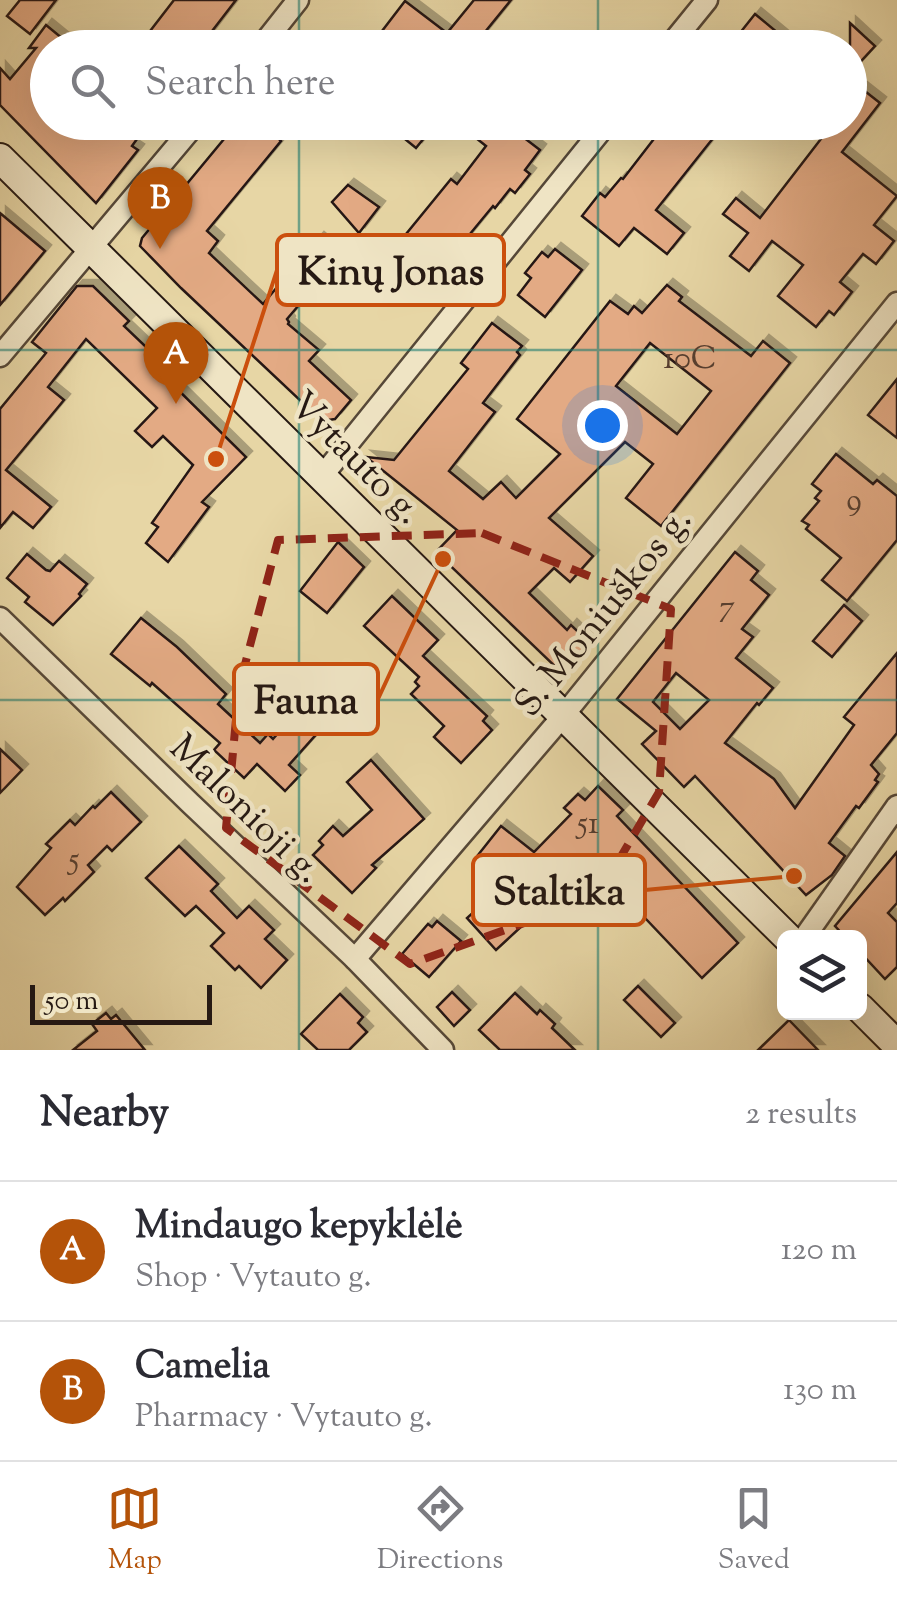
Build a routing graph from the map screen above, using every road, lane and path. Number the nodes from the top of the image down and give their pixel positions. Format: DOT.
graph roads {
  1 [pos="298,0"];
  2 [pos="707,0"];
  3 [pos="274,30"];
  4 [pos="683,30"];
  5 [pos="181,140"];
  6 [pos="593,140"];
  7 [pos="0,158"];
  8 [pos="91,246"];
  9 [pos="897,303"];
  10 [pos="0,356"];
  11 [pos="322,475"];
  12 [pos="0,618"];
  13 [pos="563,716"];
  14 [pos="897,806"];
  15 [pos="780,930"];
  16 [pos="810,930"];
  17 [pos="355,959"];
  18 [pos="867,1015"];
  19 [pos="897,1045"];
  20 [pos="444,1050"];
  1 -- 3 [label="street"];
  2 -- 4 [label="street"];
  5 -- 8 [label="street"];
  6 -- 11 [label="street"];
  7 -- 8 [label="street, Vytauto g."];
  8 -- 10 [label="street"];
  8 -- 11 [label="street, Vytauto g."];
  9 -- 13 [label="street, S. Moniuškos g."];
  11 -- 13 [label="street, Vytauto g."];
  12 -- 17 [label="street, Malonioji g."];
  13 -- 15 [label="street, Vytauto g."];
  13 -- 17 [label="street, S. Moniuškos g."];
  14 -- 16 [label="street"];
  17 -- 20 [label="street, Malonioji g."];
  18 -- 19 [label="street"];
}
